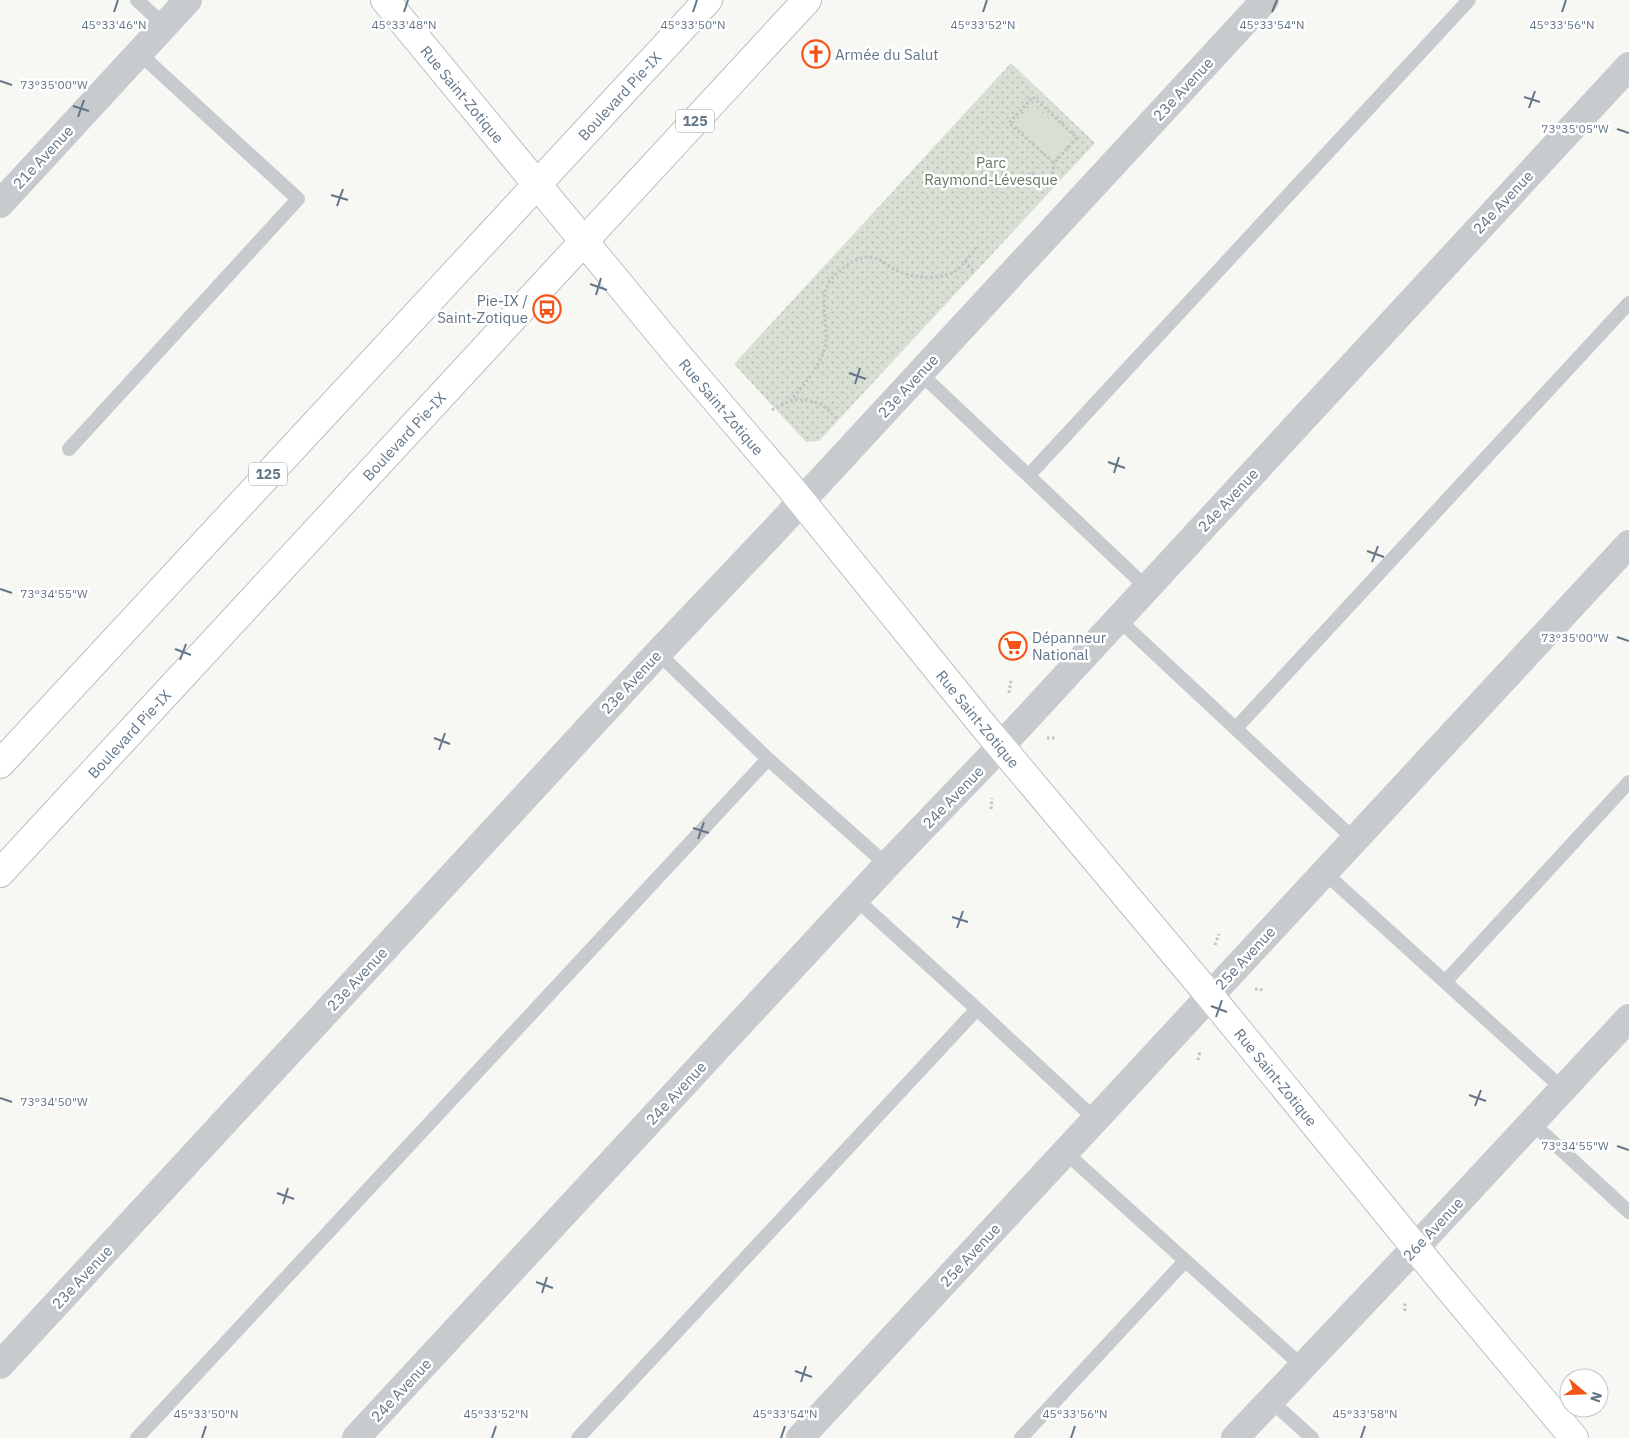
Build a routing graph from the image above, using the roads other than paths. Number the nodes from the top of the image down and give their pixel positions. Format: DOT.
graph roads {
  1 [pos="137,0"];
  2 [pos="188,0"];
  3 [pos="384,0"];
  4 [pos="708,0"];
  5 [pos="807,0"];
  6 [pos="1265,0"];
  7 [pos="1469,0"];
  8 [pos="165,26"];
  9 [pos="139,54"];
  10 [pos="1629,66"];
  11 [pos="536,185"];
  12 [pos="0,204"];
  13 [pos="584,242"];
  14 [pos="1629,303"];
  15 [pos="920,373"];
  16 [pos="69,449"];
  17 [pos="1029,475"];
  18 [pos="800,501"];
  19 [pos="1629,544"];
  20 [pos="1147,588"];
  21 [pos="1118,619"];
  22 [pos="658,653"];
  23 [pos="1236,728"];
  24 [pos="1001,746"];
  25 [pos="768,759"];
  26 [pos="0,764"];
  27 [pos="1629,782"];
  28 [pos="1356,840"];
  29 [pos="887,866"];
  30 [pos="0,873"];
  31 [pos="1325,873"];
  32 [pos="856,899"];
  33 [pos="1445,982"];
  34 [pos="1210,996"];
  35 [pos="977,1009"];
  36 [pos="1629,1018"];
  37 [pos="1563,1089"];
  38 [pos="1095,1120"];
  39 [pos="1531,1122"];
  40 [pos="1065,1152"];
  41 [pos="1629,1212"];
  42 [pos="1416,1248"];
  43 [pos="1185,1262"];
  44 [pos="0,1365"];
  45 [pos="1302,1366"];
  46 [pos="1270,1400"];
  47 [pos="137,1438"];
  48 [pos="356,1438"];
  49 [pos="578,1438"];
  50 [pos="800,1438"];
  51 [pos="1021,1438"];
  52 [pos="1235,1438"];
  53 [pos="1312,1438"];
  54 [pos="1574,1438"];
  1 -- 8 [label="lane"];
  2 -- 8 [label="street, 21e Avenue"];
  3 -- 11 [label="main road, Rue Saint-Zotique"];
  4 -- 11 [label="main road, Boulevard Pie-IX / 125"];
  5 -- 13 [label="main road, Boulevard Pie-IX / 125"];
  6 -- 15 [label="street, 23e Avenue"];
  7 -- 17 [label="lane"];
  8 -- 9 [label="street, 21e Avenue"];
  9 -- 12 [label="street, 21e Avenue"];
  9 -- 16 [label="lane"];
  10 -- 20 [label="street, 24e Avenue"];
  11 -- 13 [label="main road, Rue Saint-Zotique"];
  11 -- 26 [label="main road, Boulevard Pie-IX / 125"];
  13 -- 18 [label="main road, Rue Saint-Zotique"];
  13 -- 30 [label="main road, Boulevard Pie-IX / 125"];
  14 -- 23 [label="lane"];
  15 -- 17 [label="lane"];
  15 -- 18 [label="street, 23e Avenue"];
  17 -- 20 [label="lane"];
  18 -- 22 [label="street, 23e Avenue"];
  18 -- 24 [label="main road, Rue Saint-Zotique"];
  19 -- 28 [label="street, 25e Avenue"];
  20 -- 21 [label="street, 24e Avenue"];
  21 -- 23 [label="lane"];
  21 -- 24 [label="street, 24e Avenue"];
  22 -- 25 [label="lane"];
  22 -- 44 [label="street, 23e Avenue"];
  23 -- 28 [label="lane"];
  24 -- 29 [label="street, 24e Avenue"];
  24 -- 34 [label="main road, Rue Saint-Zotique"];
  25 -- 29 [label="lane"];
  25 -- 47 [label="lane"];
  27 -- 33 [label="lane"];
  28 -- 31 [label="street, 25e Avenue"];
  29 -- 32 [label="street, 24e Avenue"];
  31 -- 33 [label="lane"];
  31 -- 34 [label="street, 25e Avenue"];
  32 -- 35 [label="lane"];
  32 -- 48 [label="street, 24e Avenue"];
  33 -- 37 [label="lane"];
  34 -- 38 [label="street, 25e Avenue"];
  34 -- 42 [label="main road, Rue Saint-Zotique"];
  35 -- 38 [label="lane"];
  35 -- 49 [label="lane"];
  36 -- 37 [label="street, 26e Avenue"];
  37 -- 39 [label="street, 26e Avenue"];
  38 -- 40 [label="street, 25e Avenue"];
  39 -- 41 [label="lane"];
  39 -- 42 [label="street, 26e Avenue"];
  40 -- 43 [label="lane"];
  40 -- 50 [label="street, 25e Avenue"];
  42 -- 45 [label="street, 26e Avenue"];
  42 -- 54 [label="main road, Rue Saint-Zotique"];
  43 -- 45 [label="lane"];
  43 -- 51 [label="lane"];
  45 -- 46 [label="street, 26e Avenue"];
  46 -- 52 [label="street, 26e Avenue"];
  46 -- 53 [label="lane"];
}
